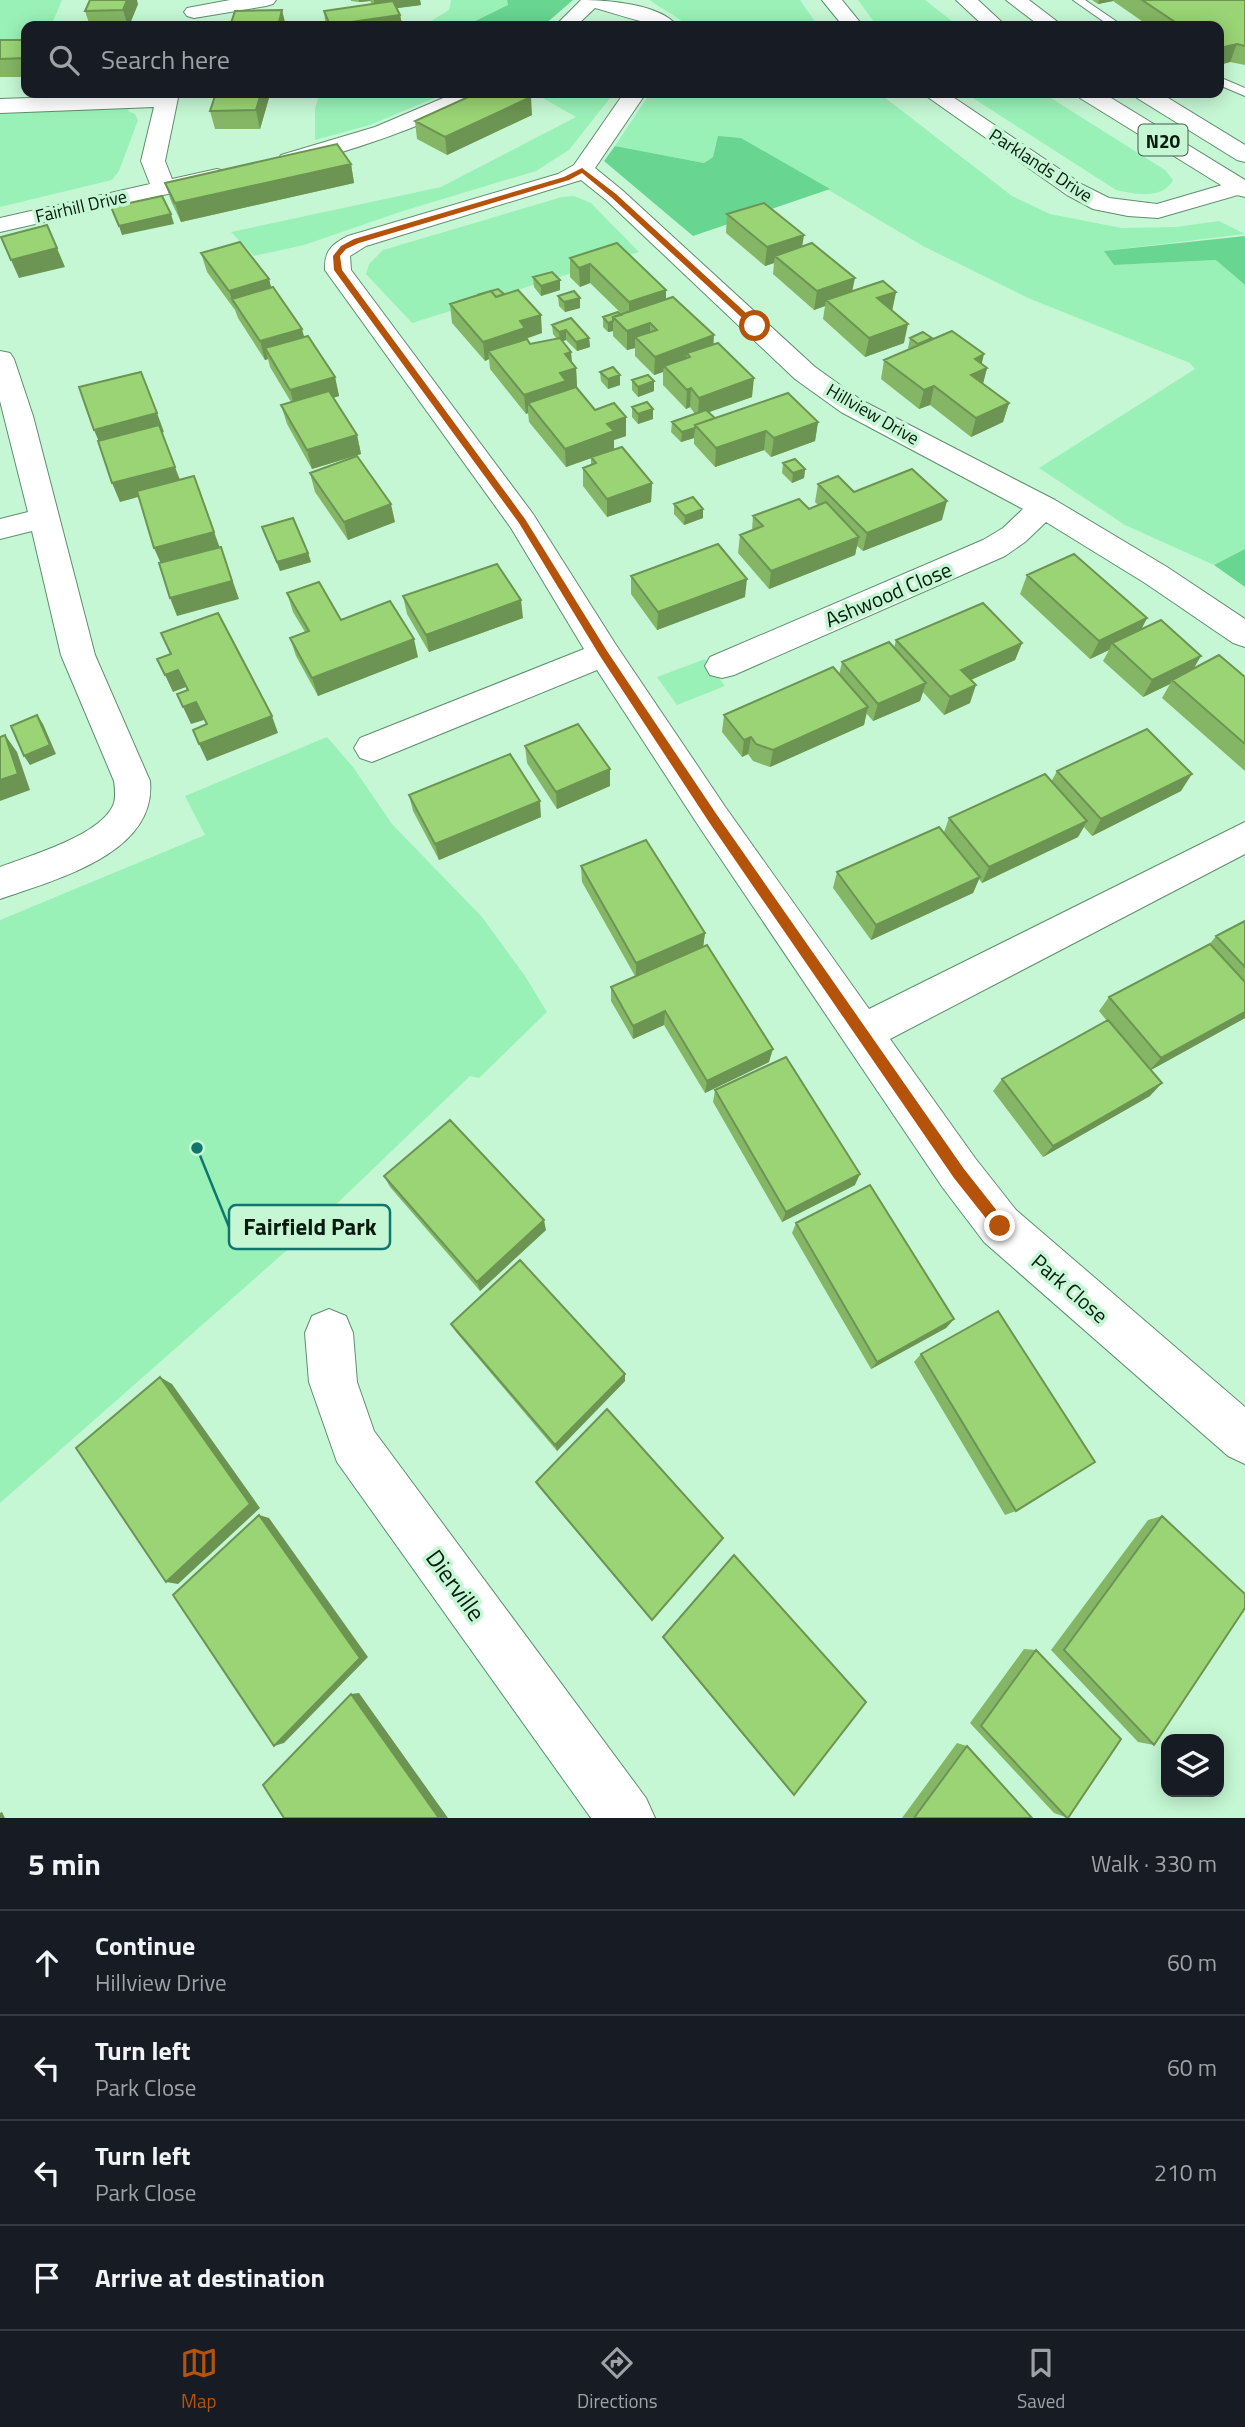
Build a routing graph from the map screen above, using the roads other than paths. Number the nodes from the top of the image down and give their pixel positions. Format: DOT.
graph roads {
  1 [pos="266,0"];
  2 [pos="832,0"];
  3 [pos="965,0"];
  4 [pos="1016,0"];
  5 [pos="1078,0"];
  6 [pos="592,1"];
  7 [pos="194,13"];
  8 [pos="570,21"];
  9 [pos="657,21"];
  10 [pos="849,21"];
  11 [pos="990,21"];
  12 [pos="1046,21"];
  13 [pos="1110,21"];
  14 [pos="1224,83"];
  15 [pos="1245,92"];
  16 [pos="148,98"];
  17 [pos="167,98"];
  18 [pos="463,98"];
  19 [pos="632,98"];
  20 [pos="940,98"];
  21 [pos="1096,98"];
  22 [pos="1153,98"];
  23 [pos="0,106"];
  24 [pos="1245,155"];
  25 [pos="270,164"];
  26 [pos="243,170"];
  27 [pos="582,170"];
  28 [pos="1243,187"];
  29 [pos="163,188"];
  30 [pos="0,225"];
  31 [pos="0,359"];
  32 [pos="1044,507"];
  33 [pos="45,518"];
  34 [pos="0,529"];
  35 [pos="1245,635"];
  36 [pos="604,654"];
  37 [pos="722,666"];
  38 [pos="372,748"];
  39 [pos="1245,837"];
  40 [pos="0,883"];
  41 [pos="862,1032"];
  42 [pos="329,1333"];
  43 [pos="1245,1439"];
  44 [pos="626,1818"];
  1 -- 7 [label="main road"];
  2 -- 10 [label="main road"];
  3 -- 11 [label="main road"];
  4 -- 12 [label="main road"];
  5 -- 13 [label="lane"];
  6 -- 8 [label="main road"];
  6 -- 9 [label="main road"];
  14 -- 15 [label="lane"];
  16 -- 23 [label="main road"];
  17 -- 29 [label="main road"];
  18 -- 25 [label="main road"];
  19 -- 27 [label="main road"];
  20 -- 28 [label="main road, Parklands Drive"];
  21 -- 28 [label="main road, N20"];
  22 -- 24 [label="main road, N20"];
  26 -- 29 [label="main road, Fairhill Drive"];
  27 -- 32 [label="main road, Hillview Drive"];
  27 -- 36 [label="main road, Park Close"];
  29 -- 30 [label="main road, Fairhill Drive"];
  31 -- 33 [label="main road"];
  32 -- 35 [label="main road, Hillview Drive"];
  32 -- 37 [label="main road, Ashwood Close"];
  33 -- 34 [label="main road"];
  33 -- 40 [label="main road"];
  36 -- 38 [label="main road"];
  36 -- 41 [label="main road, Park Close"];
  39 -- 41 [label="main road"];
  41 -- 43 [label="main road, Park Close"];
  42 -- 44 [label="main road, Dierville"];
}
